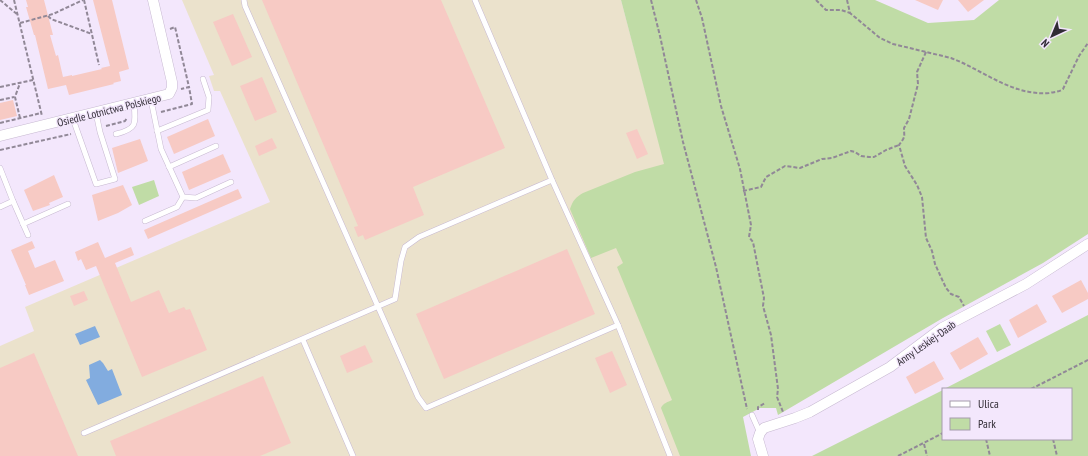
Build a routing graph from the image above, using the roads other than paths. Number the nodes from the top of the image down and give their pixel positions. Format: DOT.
graph roads {
  1 [pos="153,0"];
  2 [pos="244,0"];
  3 [pos="475,0"];
  4 [pos="204,79"];
  5 [pos="151,100"];
  6 [pos="134,104"];
  7 [pos="96,113"];
  8 [pos="73,119"];
  9 [pos="157,131"];
  10 [pos="116,134"];
  11 [pos="0,136"];
  12 [pos="216,146"];
  13 [pos="169,167"];
  14 [pos="0,168"];
  15 [pos="552,180"];
  16 [pos="231,182"];
  17 [pos="183,197"];
  18 [pos="13,201"];
  19 [pos="68,204"];
  20 [pos="0,207"];
  21 [pos="145,221"];
  22 [pos="23,224"];
  23 [pos="28,235"];
  24 [pos="1088,244"];
  25 [pos="378,307"];
  26 [pos="618,325"];
  27 [pos="303,340"];
  28 [pos="752,415"];
  29 [pos="84,433"];
  30 [pos="760,433"];
  31 [pos="353,456"];
  32 [pos="670,456"];
  33 [pos="763,456"];
  1 -- 5 [label="street, Osiedle Lotnictwa Polskiego"];
  2 -- 25 [label="lane"];
  3 -- 15 [label="lane"];
  4 -- 9 [label="lane"];
  5 -- 6 [label="street, Osiedle Lotnictwa Polskiego"];
  5 -- 9 [label="lane"];
  6 -- 7 [label="street, Osiedle Lotnictwa Polskiego"];
  6 -- 10 [label="lane"];
  7 -- 8 [label="street, Osiedle Lotnictwa Polskiego"];
  7 -- 8 [label="lane"];
  8 -- 11 [label="street, Osiedle Lotnictwa Polskiego"];
  9 -- 13 [label="lane"];
  12 -- 13 [label="lane"];
  13 -- 17 [label="lane"];
  14 -- 18 [label="lane"];
  15 -- 25 [label="lane"];
  15 -- 26 [label="lane"];
  16 -- 17 [label="lane"];
  17 -- 21 [label="lane"];
  18 -- 20 [label="lane"];
  18 -- 22 [label="lane"];
  19 -- 22 [label="lane"];
  22 -- 23 [label="lane"];
  24 -- 30 [label="street, Anny Leskiej-Daab"];
  25 -- 26 [label="lane"];
  25 -- 27 [label="lane"];
  26 -- 32 [label="lane"];
  27 -- 29 [label="lane"];
  27 -- 31 [label="lane"];
  28 -- 30 [label="lane"];
  30 -- 33 [label="street"];
}
